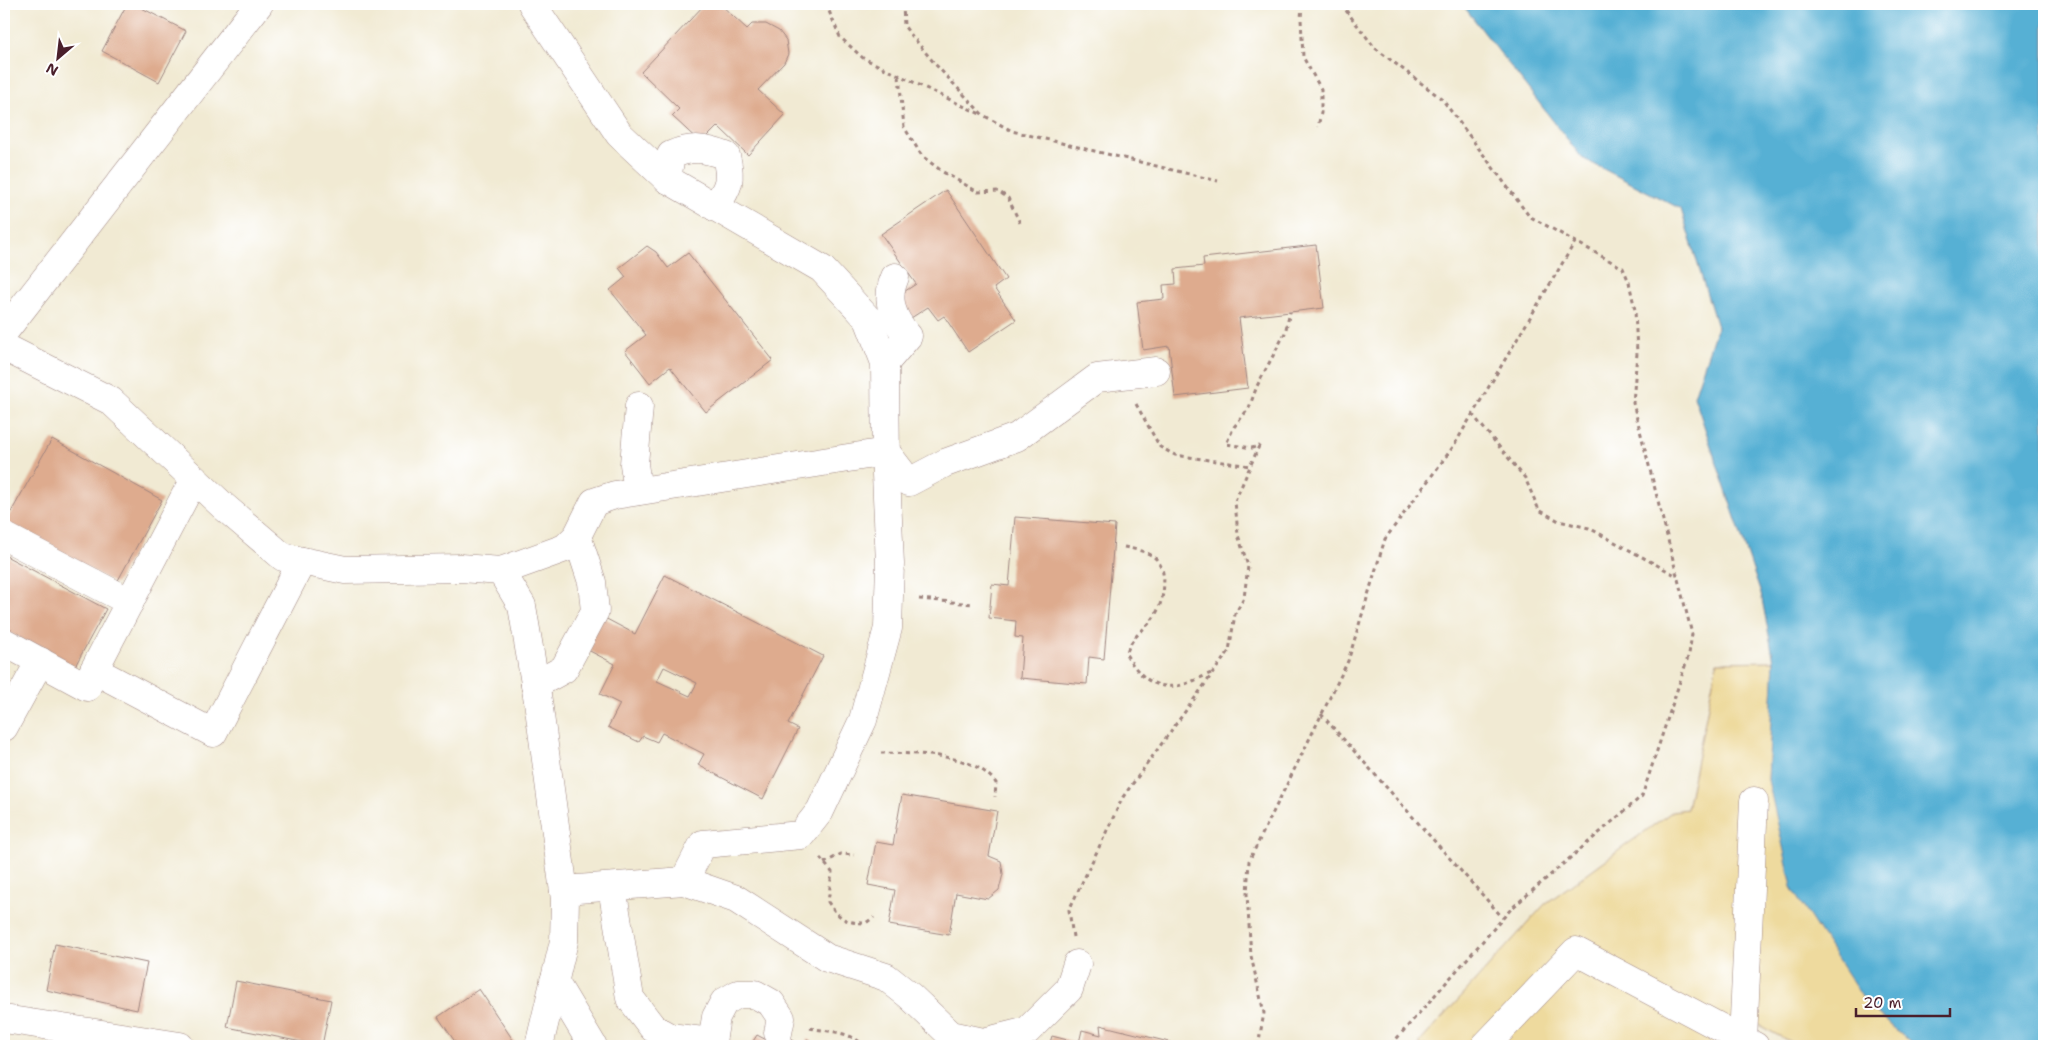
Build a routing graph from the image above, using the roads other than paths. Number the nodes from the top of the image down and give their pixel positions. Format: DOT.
graph roads {
  1 [pos="259,4"];
  2 [pos="532,4"];
  3 [pos="667,179"];
  4 [pos="715,207"];
  5 [pos="895,277"];
  6 [pos="4,332"];
  7 [pos="4,347"];
  8 [pos="884,362"];
  9 [pos="1156,371"];
  10 [pos="639,406"];
  11 [pos="886,452"];
  12 [pos="194,479"];
  13 [pos="638,491"];
  14 [pos="4,536"];
  15 [pos="577,536"];
  16 [pos="302,561"];
  17 [pos="500,571"];
  18 [pos="130,602"];
  19 [pos="4,642"];
  20 [pos="40,661"];
  21 [pos="94,670"];
  22 [pos="535,685"];
  23 [pos="4,728"];
  24 [pos="1754,801"];
  25 [pos="684,882"];
  26 [pos="612,887"];
  27 [pos="564,890"];
  28 [pos="1077,964"];
  29 [pos="554,981"];
  30 [pos="4,1019"];
  31 [pos="779,1028"];
  32 [pos="1749,1043"];
  33 [pos="713,1044"];
  34 [pos="180,1046"];
  35 [pos="539,1046"];
  36 [pos="593,1046"];
  37 [pos="1485,1046"];
  1 -- 6 [label="street"];
  2 -- 3 [label="street"];
  3 -- 4 [label="street"];
  3 -- 4 [label="street"];
  4 -- 8 [label="street"];
  5 -- 8 [label="street"];
  7 -- 12 [label="street"];
  8 -- 11 [label="street"];
  9 -- 11 [label="street"];
  10 -- 13 [label="street"];
  11 -- 13 [label="street"];
  11 -- 25 [label="street"];
  12 -- 16 [label="street"];
  12 -- 18 [label="street"];
  13 -- 15 [label="street"];
  14 -- 18 [label="street"];
  15 -- 17 [label="street"];
  15 -- 22 [label="street"];
  16 -- 17 [label="street"];
  16 -- 21 [label="street"];
  17 -- 22 [label="street"];
  18 -- 21 [label="street"];
  19 -- 20 [label="street"];
  20 -- 21 [label="street"];
  20 -- 23 [label="street"];
  22 -- 27 [label="street"];
  24 -- 32 [label="street"];
  25 -- 26 [label="street"];
  25 -- 28 [label="street"];
  26 -- 27 [label="street"];
  26 -- 33 [label="street"];
  27 -- 29 [label="street"];
  29 -- 35 [label="street"];
  29 -- 36 [label="street"];
  30 -- 34 [label="street"];
  31 -- 33 [label="street"];
  32 -- 37 [label="street"];
}
